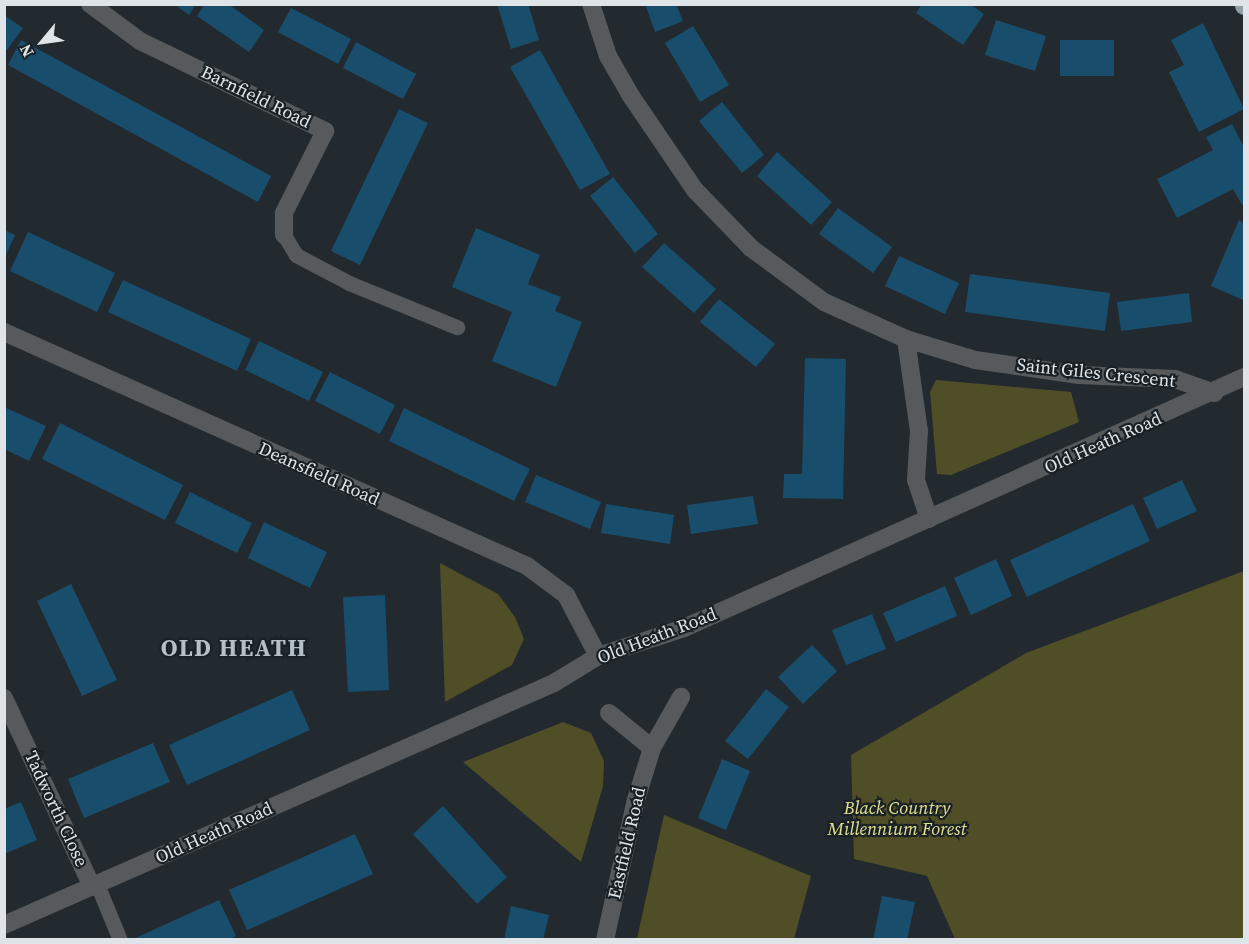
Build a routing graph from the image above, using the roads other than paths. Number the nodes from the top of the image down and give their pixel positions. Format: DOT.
graph roads {
  1 [pos="90,4"];
  2 [pos="591,4"];
  3 [pos="284,235"];
  4 [pos="457,327"];
  5 [pos="4,332"];
  6 [pos="906,339"];
  7 [pos="1245,377"];
  8 [pos="1215,393"];
  9 [pos="929,519"];
  10 [pos="598,656"];
  11 [pos="681,697"];
  12 [pos="4,698"];
  13 [pos="609,713"];
  14 [pos="652,748"];
  15 [pos="94,885"];
  16 [pos="4,925"];
  17 [pos="120,939"];
  18 [pos="605,939"];
  1 -- 3 [label="street, Barnfield Road"];
  2 -- 6 [label="street, Saint Giles Crescent"];
  3 -- 4 [label="lane"];
  5 -- 10 [label="street, Deansfield Road"];
  6 -- 8 [label="street, Saint Giles Crescent"];
  6 -- 9 [label="street"];
  7 -- 8 [label="street, Old Heath Road"];
  8 -- 9 [label="street, Old Heath Road"];
  9 -- 10 [label="street, Old Heath Road"];
  10 -- 15 [label="street, Old Heath Road"];
  11 -- 14 [label="street, Eastfield Road"];
  12 -- 15 [label="street, Tadworth Close"];
  13 -- 14 [label="street"];
  14 -- 18 [label="street, Eastfield Road"];
  15 -- 16 [label="street, Old Heath Road"];
  15 -- 17 [label="lane"];
}
